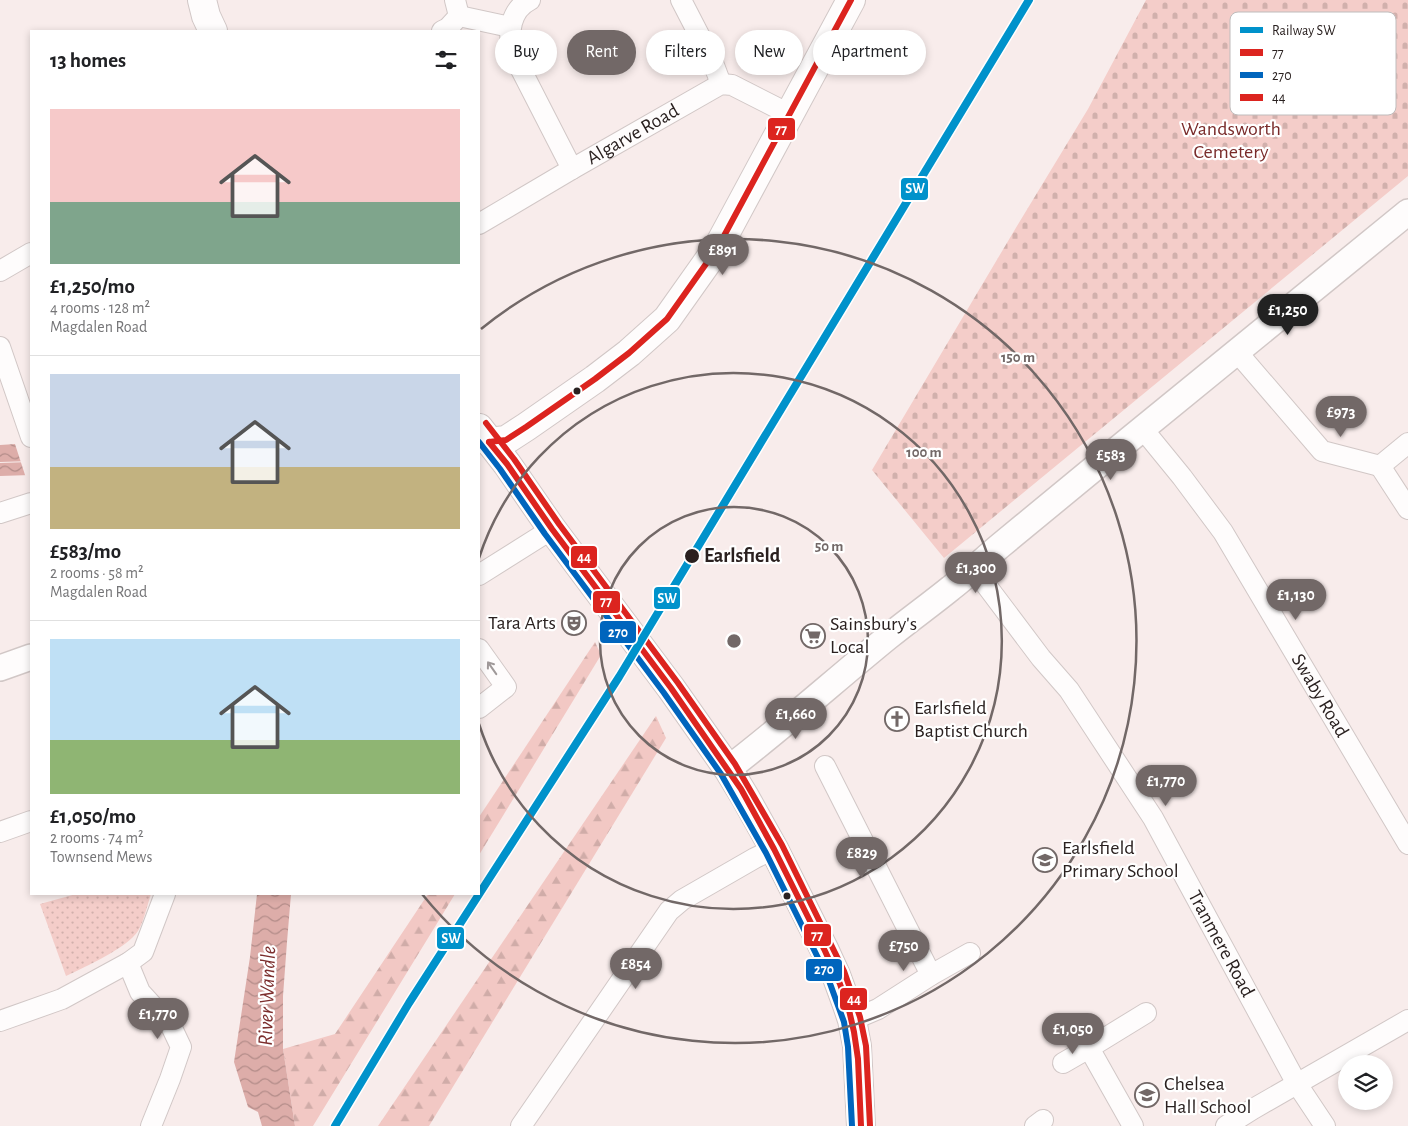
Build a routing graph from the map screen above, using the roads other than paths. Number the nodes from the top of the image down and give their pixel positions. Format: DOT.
graph roads {
  1 [pos="202,0"];
  2 [pos="530,0"];
  3 [pos="681,0"];
  4 [pos="851,0"];
  5 [pos="457,8"];
  6 [pos="510,27"];
  7 [pos="213,30"];
  8 [pos="444,30"];
  9 [pos="720,84"];
  10 [pos="789,114"];
  11 [pos="572,168"];
  12 [pos="1408,212"];
  13 [pos="480,223"];
  14 [pos="30,254"];
  15 [pos="0,271"];
  16 [pos="0,347"];
  17 [pos="1237,352"];
  18 [pos="1142,428"];
  19 [pos="30,434"];
  20 [pos="482,438"];
  21 [pos="1408,443"];
  22 [pos="1380,466"];
  23 [pos="30,503"];
  24 [pos="1408,509"];
  25 [pos="0,513"];
  26 [pos="552,529"];
  27 [pos="974,569"];
  28 [pos="480,574"];
  29 [pos="480,650"];
  30 [pos="30,658"];
  31 [pos="0,668"];
  32 [pos="480,707"];
  33 [pos="825,766"];
  34 [pos="728,769"];
  35 [pos="30,821"];
  36 [pos="0,832"];
  37 [pos="1408,844"];
  38 [pos="774,849"];
  39 [pos="165,895"];
  40 [pos="970,953"];
  41 [pos="128,963"];
  42 [pos="930,975"];
  43 [pos="1146,1013"];
  44 [pos="852,1020"];
  45 [pos="1408,1020"];
  46 [pos="0,1021"];
  47 [pos="1089,1048"];
  48 [pos="1063,1063"];
  49 [pos="1297,1084"];
  50 [pos="151,1126"];
  51 [pos="521,1126"];
  52 [pos="861,1126"];
  53 [pos="1133,1126"];
  54 [pos="1226,1126"];
  55 [pos="1325,1126"];
  1 -- 7 [label="main road"];
  2 -- 6 [label="street"];
  3 -- 9 [label="street"];
  4 -- 10 [label="main road"];
  5 -- 6 [label="street"];
  5 -- 8 [label="street"];
  6 -- 11 [label="street"];
  9 -- 10 [label="street"];
  9 -- 11 [label="street, Algarve Road"];
  10 -- 20 [label="main road"];
  11 -- 13 [label="street, Algarve Road"];
  12 -- 17 [label="street"];
  14 -- 15 [label="street"];
  16 -- 19 [label="street"];
  17 -- 18 [label="street"];
  17 -- 22 [label="street"];
  18 -- 27 [label="street"];
  18 -- 37 [label="street, Swaby Road"];
  20 -- 26 [label="main road"];
  21 -- 22 [label="street"];
  22 -- 24 [label="street"];
  23 -- 25 [label="street"];
  26 -- 28 [label="street"];
  26 -- 34 [label="main road"];
  27 -- 34 [label="street"];
  27 -- 49 [label="street, Tranmere Road"];
  32 -- 29 [label="street, one-way"];
  30 -- 31 [label="street"];
  33 -- 42 [label="street"];
  34 -- 38 [label="main road"];
  35 -- 36 [label="street"];
  38 -- 44 [label="main road"];
  38 -- 51 [label="street"];
  39 -- 41 [label="street"];
  40 -- 42 [label="street"];
  41 -- 46 [label="street"];
  41 -- 50 [label="street"];
  42 -- 44 [label="street"];
  43 -- 47 [label="street"];
  44 -- 52 [label="main road"];
  45 -- 49 [label="street"];
  47 -- 48 [label="street"];
  47 -- 53 [label="street"];
  49 -- 54 [label="street"];
  49 -- 55 [label="street, Tranmere Road"];
}
